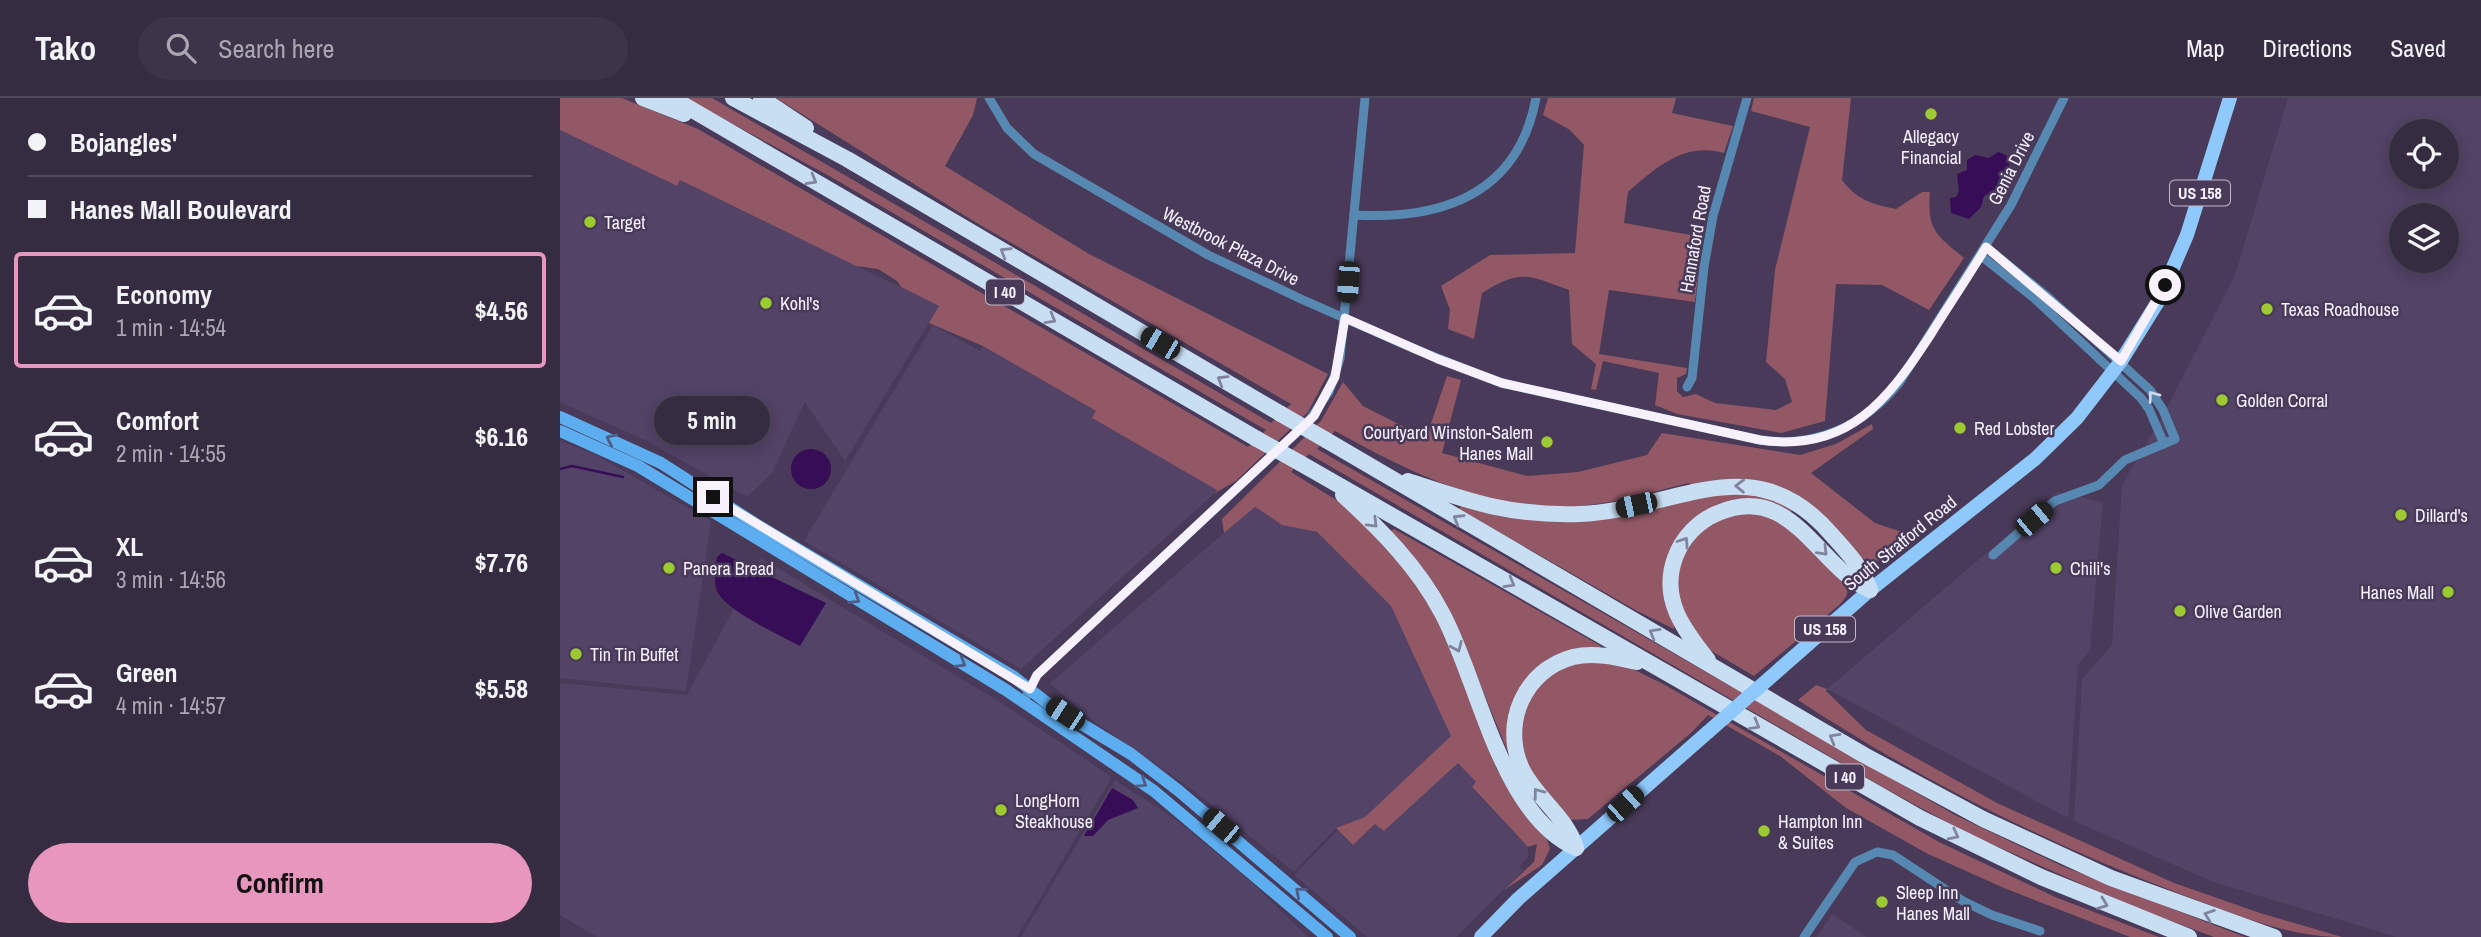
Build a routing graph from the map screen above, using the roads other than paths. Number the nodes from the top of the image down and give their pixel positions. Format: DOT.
graph roads {
  1 [pos="643,98"];
  2 [pos="672,98"];
  3 [pos="733,98"];
  4 [pos="761,98"];
  5 [pos="989,98"];
  6 [pos="1365,98"];
  7 [pos="1536,98"];
  8 [pos="1748,98"];
  9 [pos="2064,98"];
  10 [pos="2230,98"];
  11 [pos="753,146"];
  12 [pos="847,159"];
  13 [pos="1354,215"];
  14 [pos="1983,251"];
  15 [pos="1345,318"];
  16 [pos="2117,366"];
  17 [pos="1687,387"];
  18 [pos="560,417"];
  19 [pos="560,431"];
  20 [pos="2164,444"];
  21 [pos="1379,471"];
  22 [pos="1323,477"];
  23 [pos="1993,555"];
  24 [pos="1870,590"];
  25 [pos="1654,666"];
  26 [pos="1713,668"];
  27 [pos="1030,689"];
  28 [pos="1023,703"];
  29 [pos="1576,848"];
  30 [pos="2040,931"];
  31 [pos="1327,937"];
  32 [pos="1350,937"];
  33 [pos="1481,937"];
  34 [pos="1804,937"];
  35 [pos="2189,937"];
  36 [pos="2274,937"];
  1 -- 11 [label="highway"];
  2 -- 11 [label="highway, I 40"];
  3 -- 12 [label="highway, I 40"];
  4 -- 12 [label="highway"];
  5 -- 15 [label="street, Westbrook Plaza Drive"];
  6 -- 13 [label="street"];
  7 -- 13 [label="street"];
  8 -- 17 [label="street, Hannaford Road"];
  9 -- 14 [label="street, Genia Drive"];
  10 -- 16 [label="main road, South Stratford Road / US 158"];
  11 -- 22 [label="highway, I 40, one-way, bridge"];
  21 -- 12 [label="highway, I 40, one-way, bridge"];
  13 -- 15 [label="street"];
  14 -- 15 [label="street, Westbrook Plaza Drive"];
  14 -- 16 [label="street"];
  15 -- 27 [label="street"];
  16 -- 20 [label="street"];
  20 -- 16 [label="street, one-way"];
  16 -- 24 [label="main road, South Stratford Road / US 158"];
  27 -- 18 [label="main road, one-way"];
  19 -- 28 [label="main road, one-way"];
  20 -- 23 [label="street"];
  24 -- 21 [label="highway, one-way"];
  26 -- 21 [label="highway, I 40, one-way"];
  22 -- 25 [label="highway, I 40, one-way"];
  22 -- 29 [label="highway, one-way"];
  26 -- 24 [label="highway, one-way"];
  24 -- 29 [label="main road, South Stratford Road / US 158, bridge"];
  29 -- 25 [label="highway, one-way"];
  25 -- 35 [label="highway, I 40, one-way"];
  36 -- 26 [label="highway, I 40, one-way"];
  27 -- 28 [label="street"];
  32 -- 27 [label="main road, one-way"];
  28 -- 31 [label="main road, one-way"];
  29 -- 33 [label="main road, South Stratford Road / US 158"];
  30 -- 34 [label="street"];
}
